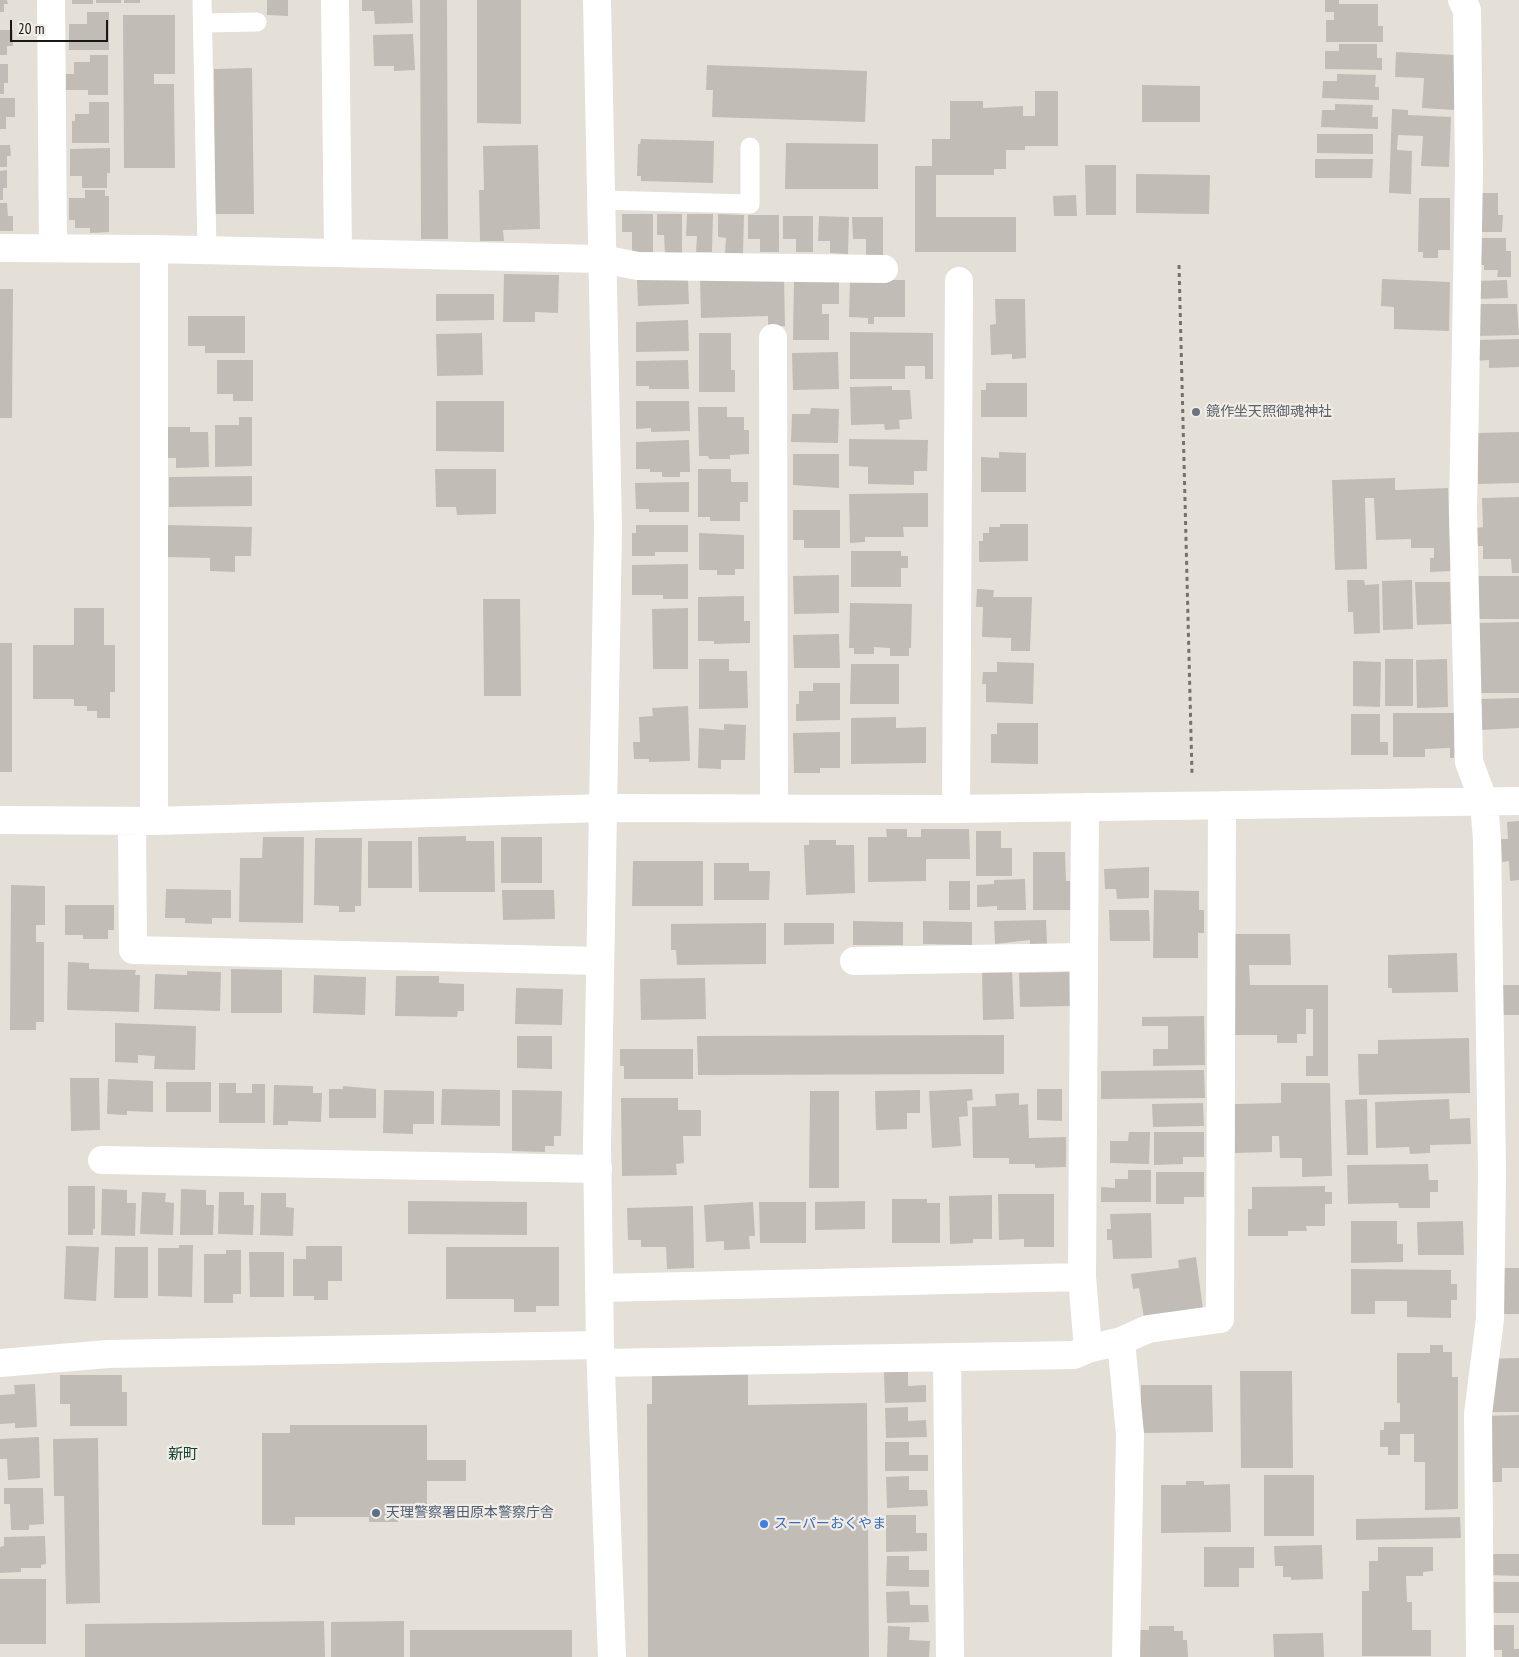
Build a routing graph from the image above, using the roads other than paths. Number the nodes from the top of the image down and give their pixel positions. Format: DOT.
graph roads {
  1 [pos="51,0"];
  2 [pos="202,0"];
  3 [pos="335,0"];
  4 [pos="596,0"];
  5 [pos="1462,0"];
  6 [pos="257,22"];
  7 [pos="203,23"];
  8 [pos="750,147"];
  9 [pos="601,200"];
  10 [pos="0,248"];
  11 [pos="53,248"];
  12 [pos="154,249"];
  13 [pos="207,250"];
  14 [pos="338,253"];
  15 [pos="602,259"];
  16 [pos="884,269"];
  17 [pos="958,281"];
  18 [pos="773,338"];
  19 [pos="1519,801"];
  20 [pos="1484,802"];
  21 [pos="1222,805"];
  22 [pos="774,807"];
  23 [pos="1085,807"];
  24 [pos="605,808"];
  25 [pos="956,809"];
  26 [pos="0,820"];
  27 [pos="143,821"];
  28 [pos="1084,957"];
  29 [pos="600,961"];
  30 [pos="854,961"];
  31 [pos="102,1160"];
  32 [pos="598,1169"];
  33 [pos="1082,1277"];
  34 [pos="598,1288"];
  35 [pos="1121,1342"];
  36 [pos="1088,1349"];
  37 [pos="601,1354"];
  38 [pos="947,1358"];
  39 [pos="0,1363"];
  40 [pos="612,1657"];
  41 [pos="950,1657"];
  42 [pos="1126,1657"];
  43 [pos="1480,1657"];
  1 -- 11 [label="street"];
  2 -- 7 [label="lane"];
  3 -- 14 [label="street"];
  4 -- 9 [label="street"];
  5 -- 20 [label="street"];
  6 -- 7 [label="lane"];
  7 -- 13 [label="lane"];
  8 -- 9 [label="lane"];
  9 -- 15 [label="street"];
  10 -- 11 [label="street"];
  11 -- 12 [label="street"];
  12 -- 13 [label="street"];
  12 -- 27 [label="street"];
  13 -- 14 [label="street"];
  14 -- 15 [label="street"];
  15 -- 16 [label="street"];
  15 -- 24 [label="street"];
  17 -- 25 [label="street"];
  18 -- 22 [label="street"];
  19 -- 20 [label="street"];
  20 -- 21 [label="street"];
  20 -- 43 [label="street"];
  21 -- 23 [label="street"];
  21 -- 35 [label="street"];
  22 -- 24 [label="street"];
  22 -- 25 [label="street"];
  23 -- 25 [label="street"];
  23 -- 28 [label="street"];
  24 -- 27 [label="street"];
  24 -- 29 [label="street"];
  26 -- 27 [label="street"];
  27 -- 29 [label="street"];
  28 -- 30 [label="street"];
  28 -- 33 [label="street"];
  29 -- 32 [label="street"];
  31 -- 32 [label="street"];
  32 -- 34 [label="street"];
  33 -- 34 [label="street"];
  33 -- 36 [label="street"];
  34 -- 37 [label="street"];
  35 -- 36 [label="street"];
  35 -- 42 [label="street"];
  36 -- 38 [label="street"];
  37 -- 38 [label="street"];
  37 -- 39 [label="street"];
  37 -- 40 [label="street"];
  38 -- 41 [label="street"];
}
